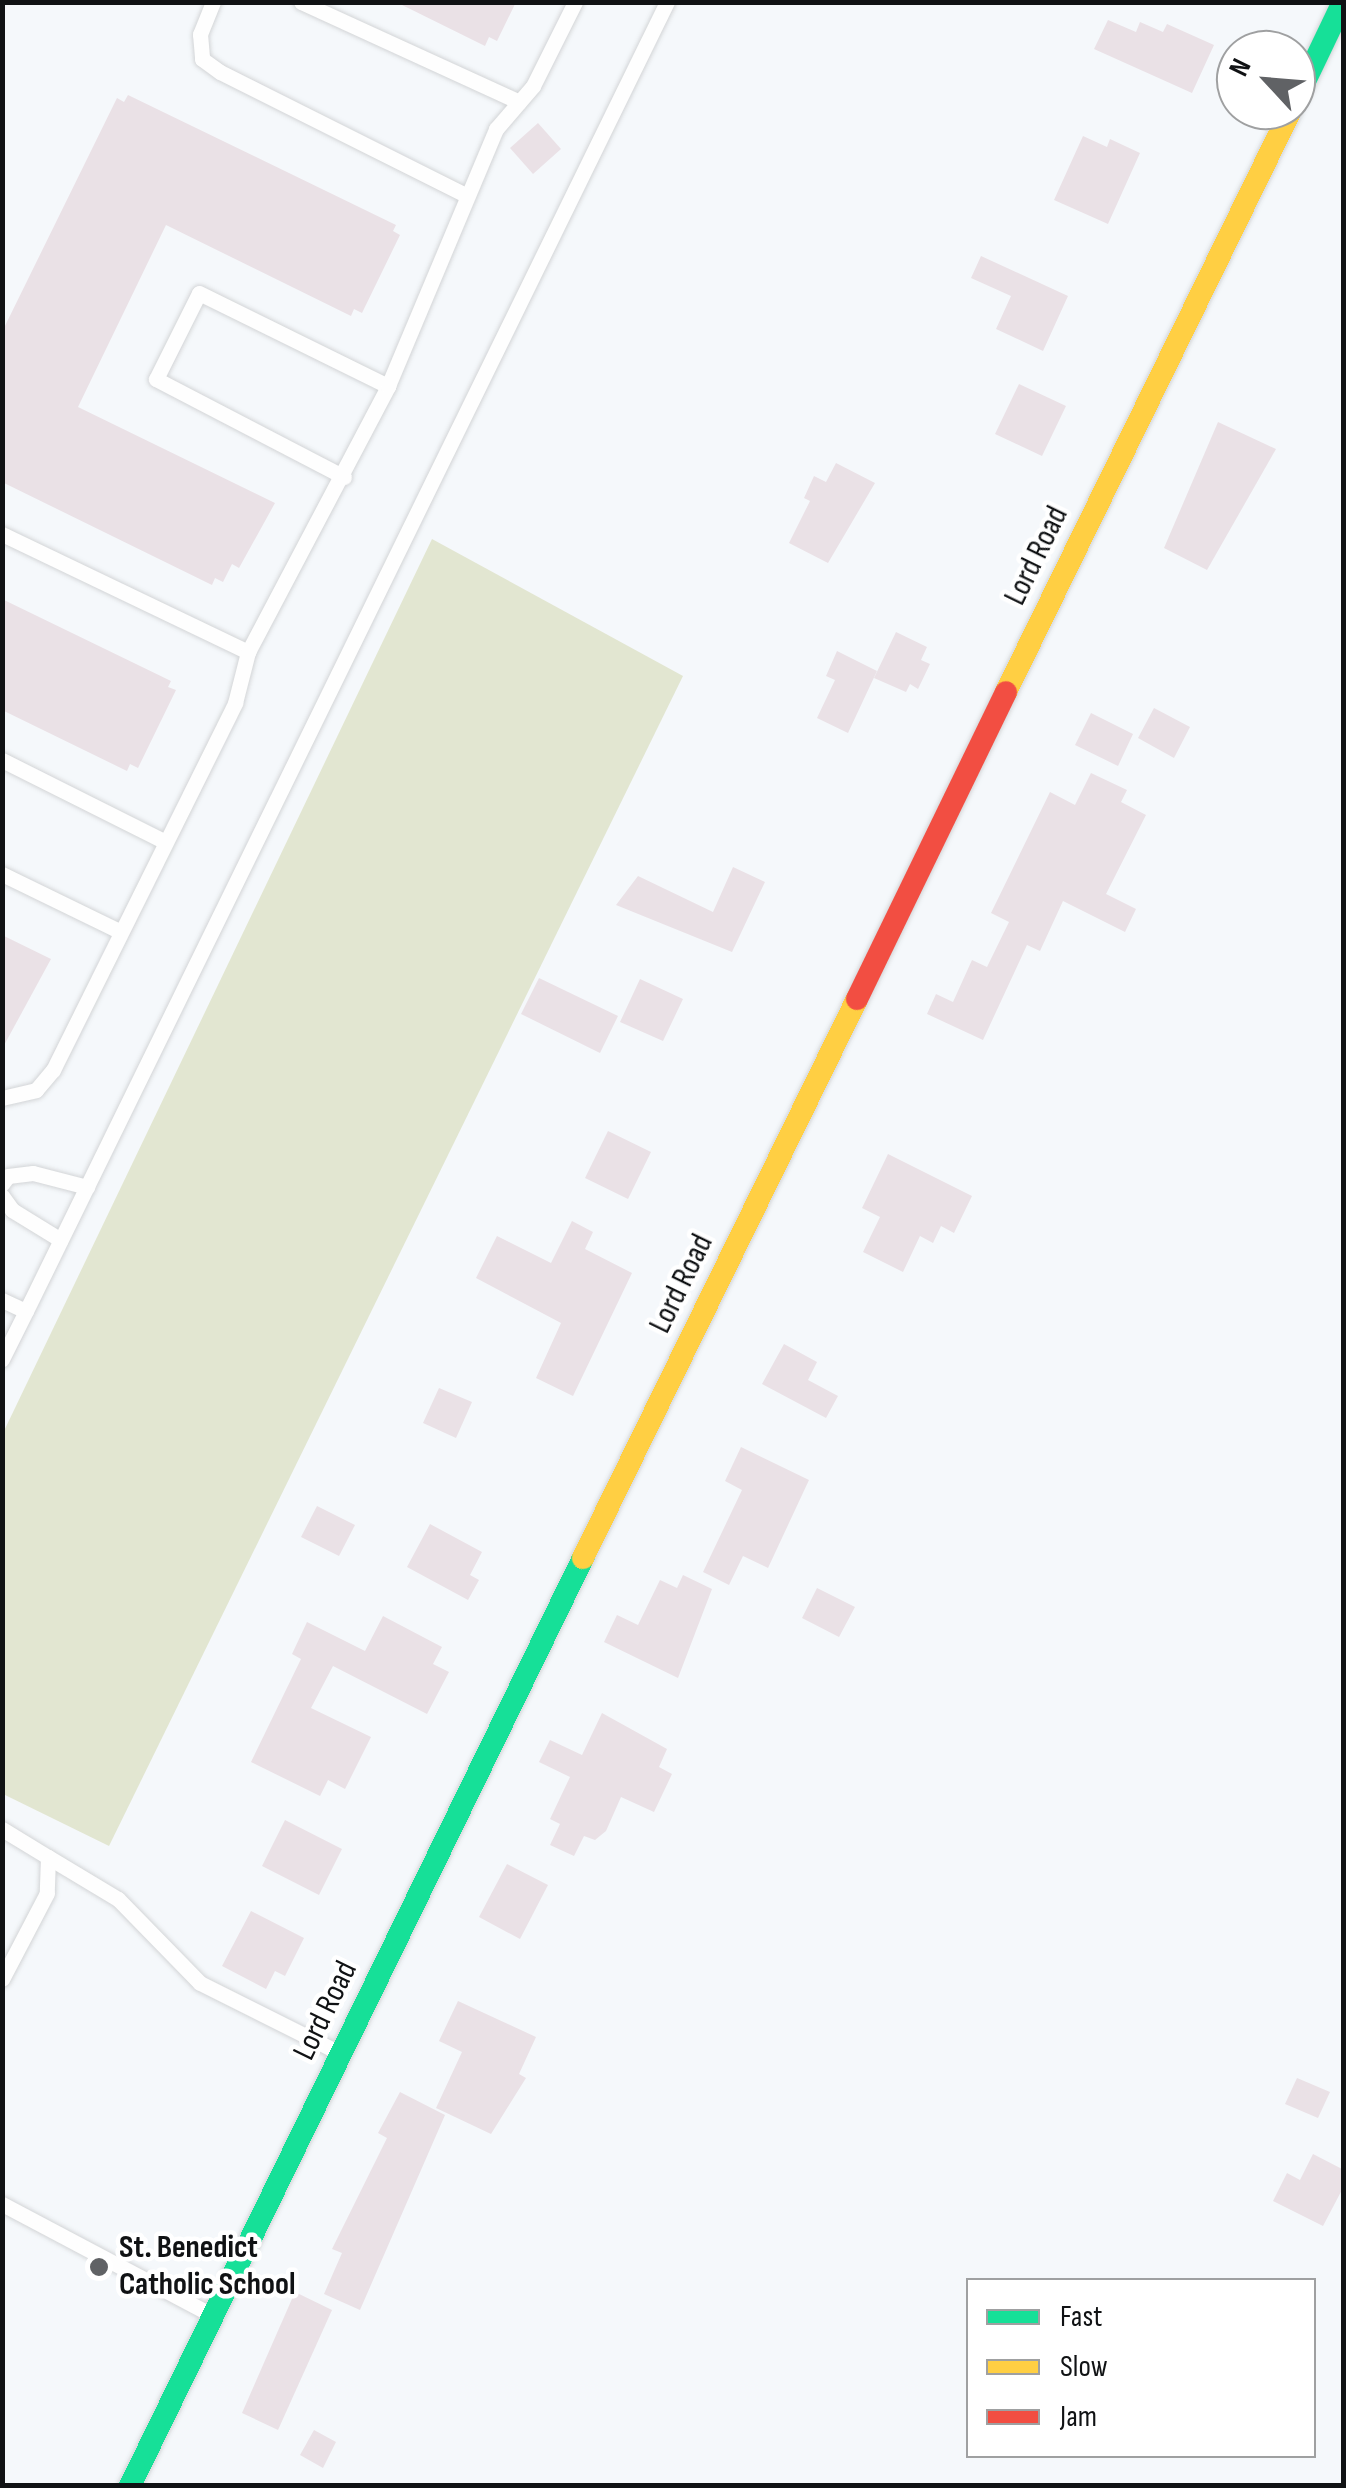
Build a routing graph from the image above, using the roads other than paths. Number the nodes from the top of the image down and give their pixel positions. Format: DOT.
graph roads {
  1 [pos="213,2"];
  2 [pos="301,2"];
  3 [pos="575,2"];
  4 [pos="667,2"];
  5 [pos="1343,2"];
  6 [pos="1316,58"];
  7 [pos="519,102"];
  8 [pos="1281,130"];
  9 [pos="466,194"];
  10 [pos="388,386"];
  11 [pos="344,476"];
  12 [pos="2,534"];
  13 [pos="248,652"];
  14 [pos="2,760"];
  15 [pos="166,842"];
  16 [pos="2,874"];
  17 [pos="121,932"];
  18 [pos="2,1098"];
  19 [pos="2,1184"];
  20 [pos="87,1187"];
  21 [pos="2,1196"];
  22 [pos="62,1240"];
  23 [pos="2,1300"];
  24 [pos="26,1311"];
  25 [pos="2,1360"];
  26 [pos="2,1829"];
  27 [pos="48,1856"];
  28 [pos="2,1979"];
  29 [pos="342,2053"];
  30 [pos="2,2204"];
  31 [pos="213,2316"];
  32 [pos="130,2486"];
  1 -- 9 [label="lane"];
  2 -- 7 [label="lane"];
  3 -- 7 [label="lane"];
  4 -- 20 [label="lane"];
  5 -- 6 [label="street"];
  7 -- 9 [label="lane"];
  8 -- 29 [label="street, Lord Road"];
  9 -- 10 [label="lane"];
  10 -- 11 [label="lane"];
  10 -- 11 [label="lane"];
  11 -- 13 [label="lane"];
  12 -- 13 [label="lane"];
  13 -- 15 [label="lane"];
  14 -- 15 [label="lane"];
  15 -- 17 [label="lane"];
  16 -- 17 [label="lane"];
  17 -- 18 [label="lane"];
  19 -- 20 [label="lane"];
  20 -- 22 [label="lane"];
  21 -- 22 [label="lane"];
  22 -- 24 [label="lane"];
  23 -- 24 [label="lane"];
  24 -- 25 [label="lane"];
  26 -- 27 [label="lane"];
  27 -- 28 [label="lane"];
  27 -- 29 [label="lane"];
  29 -- 31 [label="street, Lord Road"];
  30 -- 31 [label="lane"];
  31 -- 32 [label="street, Lord Road"];
}
